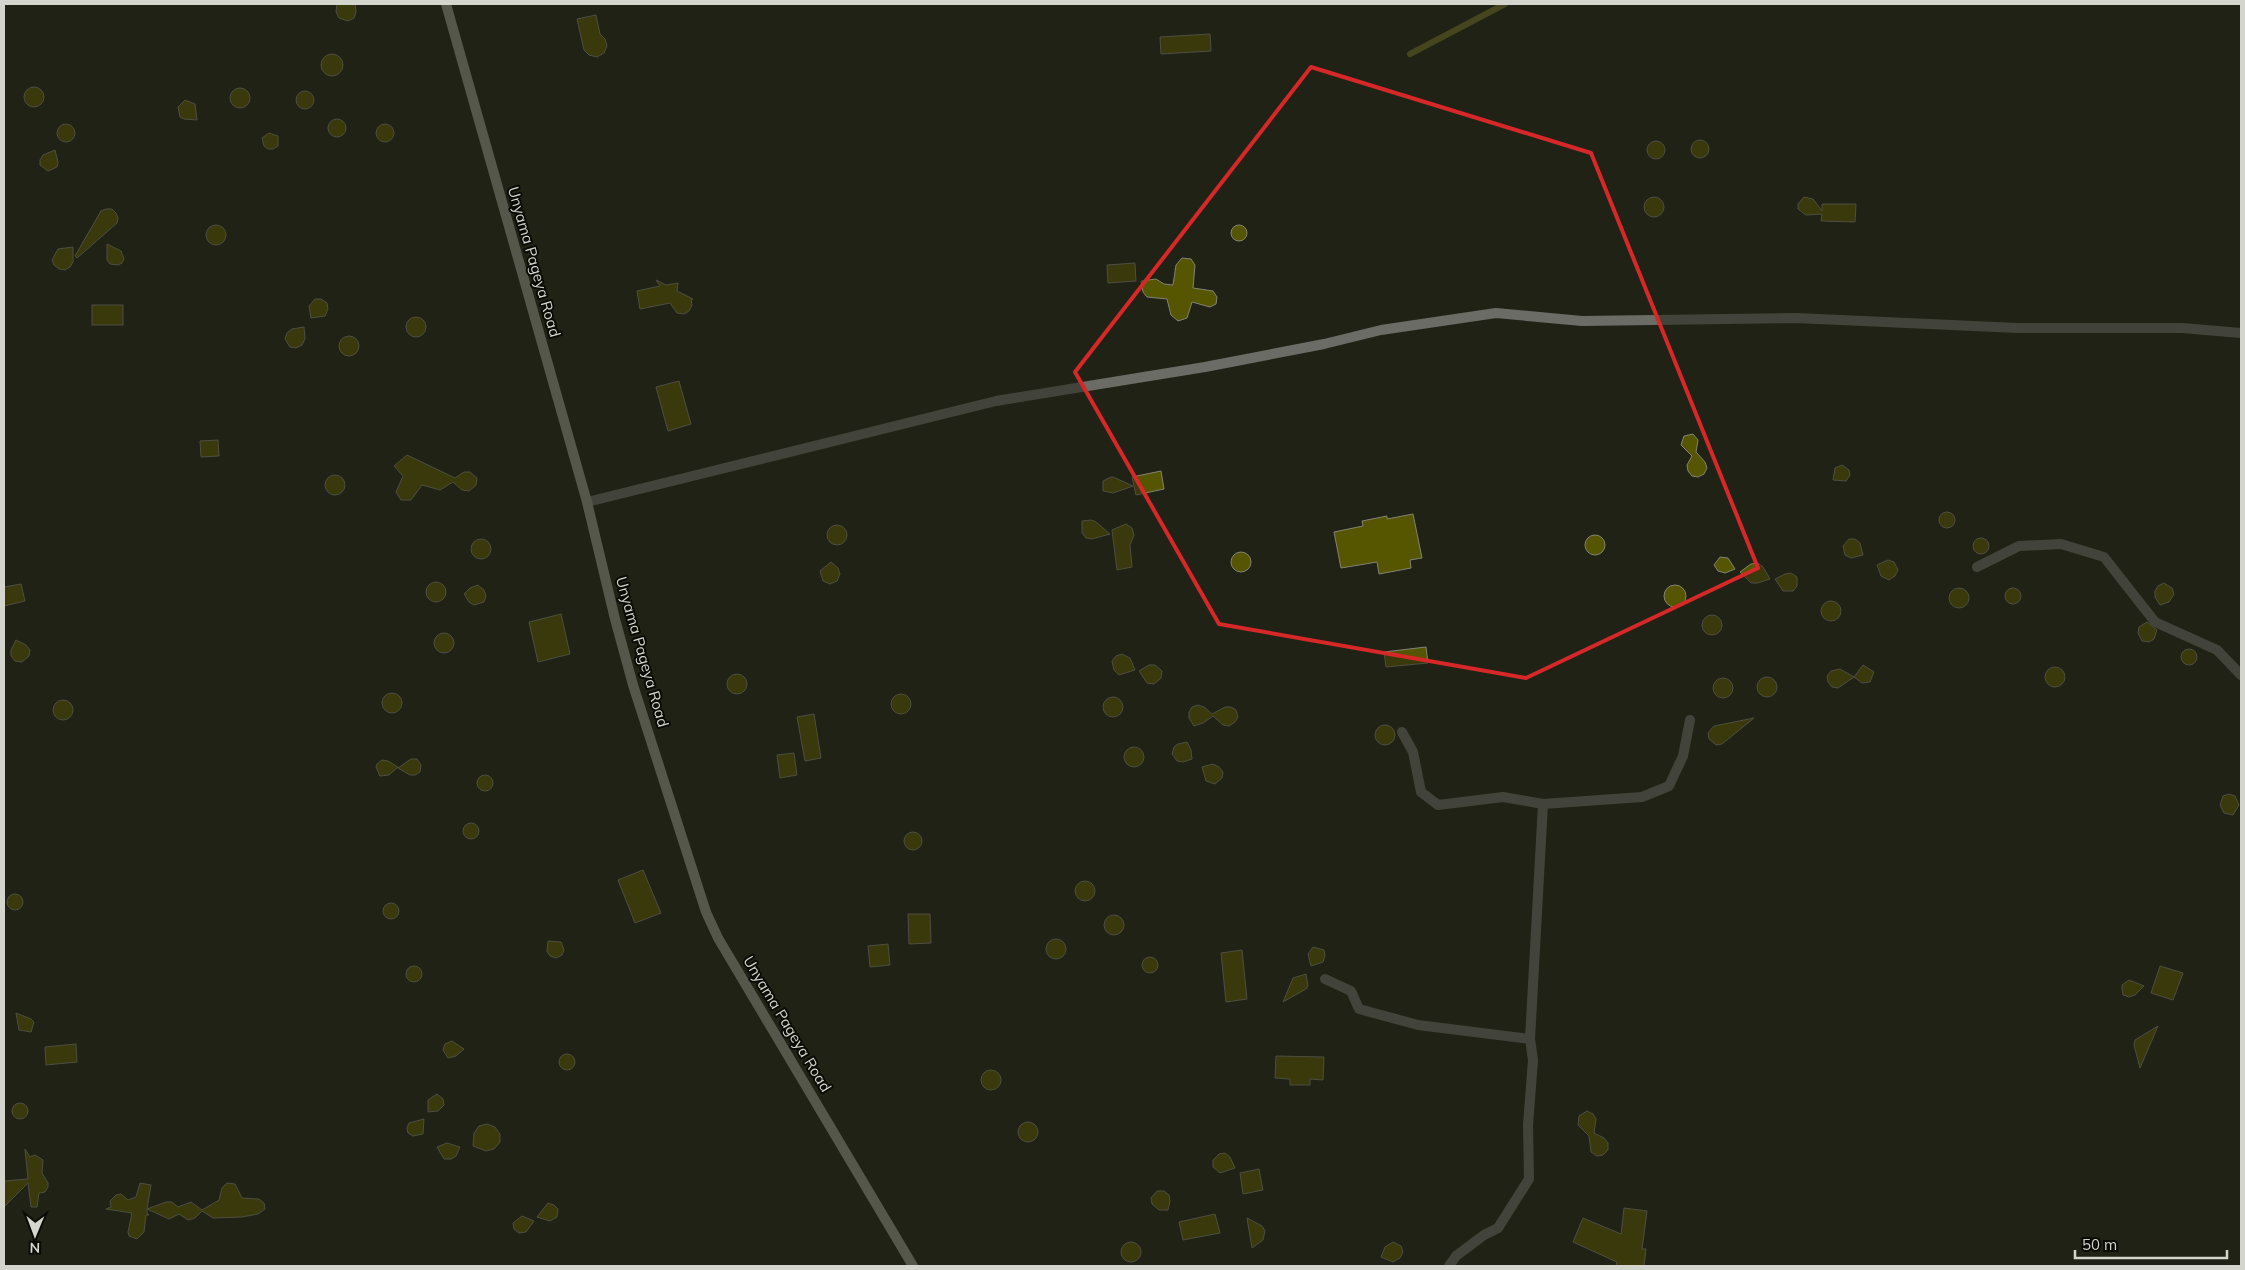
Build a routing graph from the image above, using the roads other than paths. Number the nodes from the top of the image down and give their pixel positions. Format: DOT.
graph roads {
  1 [pos="446,4"];
  2 [pos="2241,333"];
  3 [pos="587,502"];
  4 [pos="1977,567"];
  5 [pos="2241,675"];
  6 [pos="1690,720"];
  7 [pos="1402,732"];
  8 [pos="1543,804"];
  9 [pos="1325,979"];
  10 [pos="1530,1039"];
  11 [pos="913,1266"];
  12 [pos="1449,1266"];
  1 -- 3 [label="street, Unyama Pageya Road"];
  2 -- 3 [label="street"];
  3 -- 11 [label="street, Unyama Pageya Road"];
  4 -- 5 [label="street"];
  6 -- 8 [label="street"];
  7 -- 8 [label="street"];
  8 -- 10 [label="street"];
  9 -- 10 [label="street"];
  10 -- 12 [label="street"];
}
